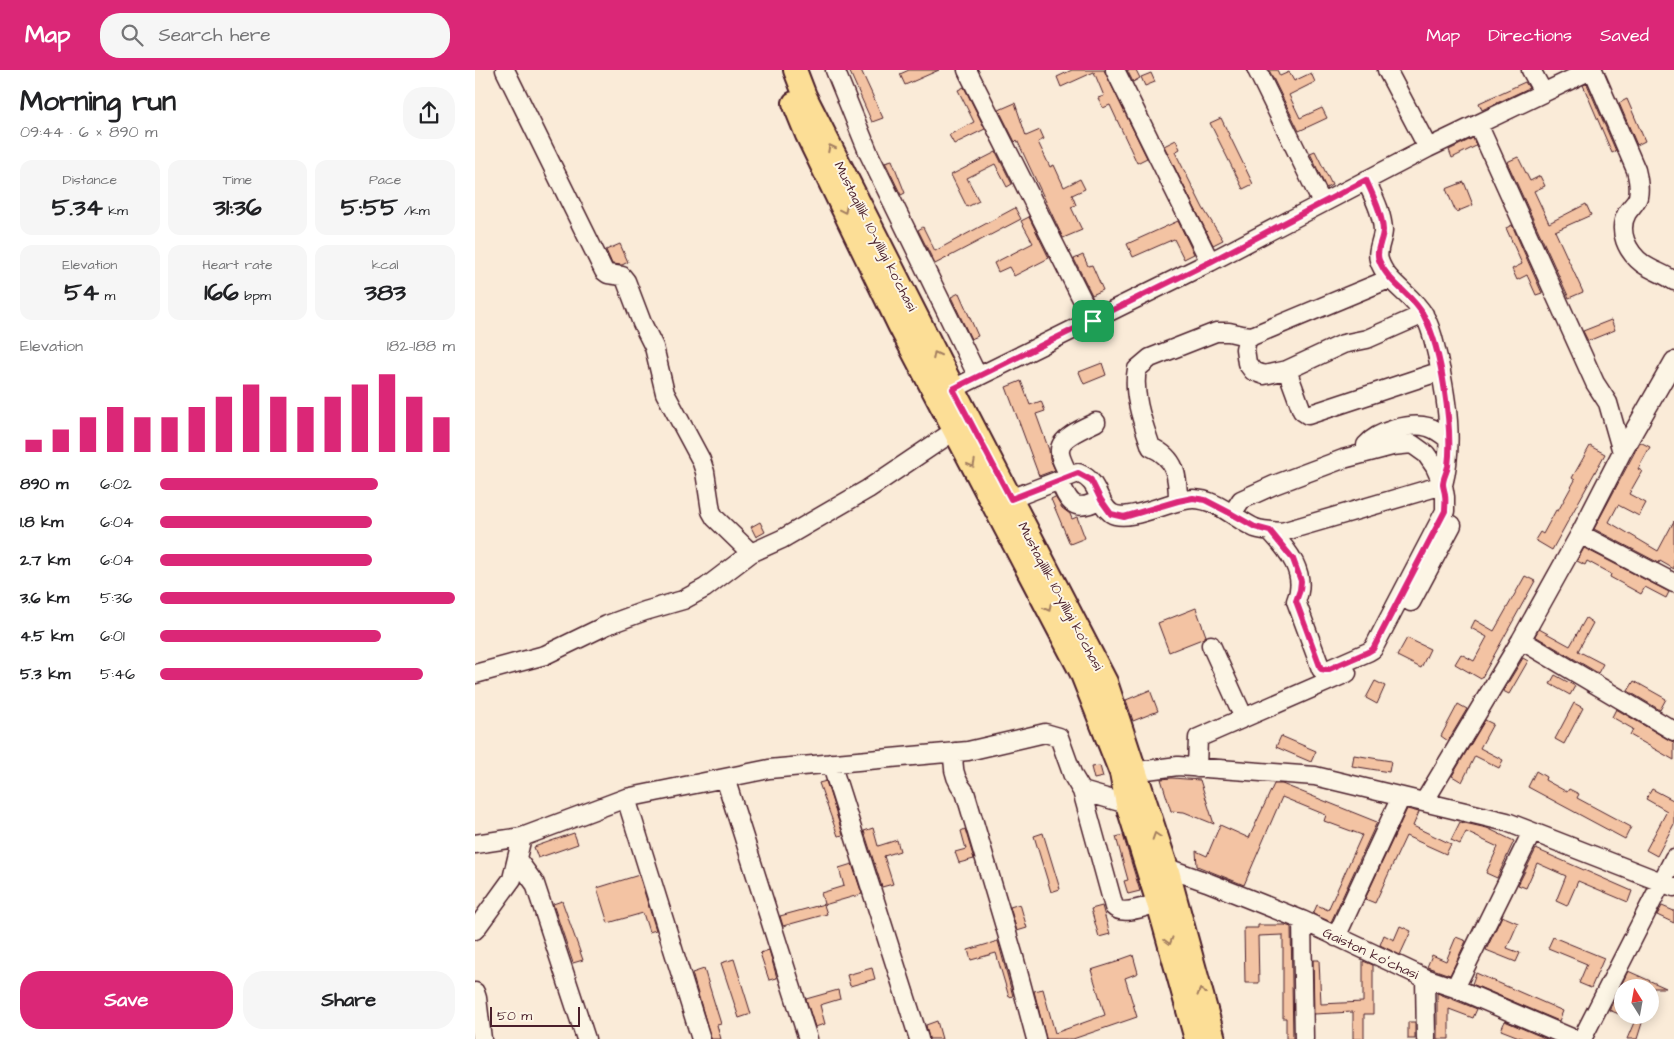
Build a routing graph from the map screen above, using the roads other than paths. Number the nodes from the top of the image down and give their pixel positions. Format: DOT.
graph roads {
  1 [pos="505,70"];
  2 [pos="780,70"];
  3 [pos="795,70"];
  4 [pos="835,70"];
  5 [pos="967,70"];
  6 [pos="1115,70"];
  7 [pos="1257,70"];
  8 [pos="1387,70"];
  9 [pos="1531,70"];
  10 [pos="1592,70"];
  11 [pos="1543,92"];
  12 [pos="1478,124"];
  13 [pos="1427,148"];
  14 [pos="1366,180"];
  15 [pos="1322,204"];
  16 [pos="1210,262"];
  17 [pos="1389,279"];
  18 [pos="1674,281"];
  19 [pos="1424,314"];
  20 [pos="1093,321"];
  21 [pos="1252,336"];
  22 [pos="1674,361"];
  23 [pos="1287,370"];
  24 [pos="1441,371"];
  25 [pos="978,377"];
  26 [pos="953,389"];
  27 [pos="1096,422"];
  28 [pos="954,431"];
  29 [pos="1448,439"];
  30 [pos="1623,452"];
  31 [pos="1366,453"];
  32 [pos="1064,478"];
  33 [pos="1443,485"];
  34 [pos="1011,499"];
  35 [pos="1101,500"];
  36 [pos="1178,501"];
  37 [pos="1232,514"];
  38 [pos="1452,525"];
  39 [pos="1270,531"];
  40 [pos="1580,534"];
  41 [pos="751,553"];
  42 [pos="1674,583"];
  43 [pos="1521,640"];
  44 [pos="1211,645"];
  45 [pos="475,674"];
  46 [pos="1244,718"];
  47 [pos="1674,731"];
  48 [pos="955,752"];
  49 [pos="831,764"];
  50 [pos="1197,768"];
  51 [pos="1128,772"];
  52 [pos="725,778"];
  53 [pos="1082,791"];
  54 [pos="1401,797"];
  55 [pos="626,798"];
  56 [pos="1424,802"];
  57 [pos="1127,804"];
  58 [pos="1532,832"];
  59 [pos="522,837"];
  60 [pos="475,844"];
  61 [pos="1674,858"];
  62 [pos="517,860"];
  63 [pos="1167,868"];
  64 [pos="1667,885"];
  65 [pos="1158,903"];
  66 [pos="1302,920"];
  67 [pos="475,930"];
  68 [pos="1336,937"];
  69 [pos="1425,978"];
  70 [pos="1455,988"];
  71 [pos="475,992"];
  72 [pos="482,1039"];
  73 [pos="586,1039"];
  74 [pos="701,1039"];
  75 [pos="808,1039"];
  76 [pos="919,1039"];
  77 [pos="1036,1039"];
  78 [pos="1196,1039"];
  79 [pos="1214,1039"];
  80 [pos="1304,1039"];
  81 [pos="1426,1039"];
  82 [pos="1574,1039"];
  83 [pos="1582,1039"];
  1 -- 41 [label="street"];
  2 -- 28 [label="main road, Mustaqillik 10-yilligi ko'chasi, one-way"];
  26 -- 3 [label="main road, Mustaqillik 10-yilligi ko'chasi, one-way"];
  4 -- 25 [label="street"];
  5 -- 20 [label="street"];
  6 -- 16 [label="street"];
  7 -- 15 [label="street"];
  8 -- 13 [label="street"];
  9 -- 11 [label="street"];
  10 -- 11 [label="street"];
  10 -- 18 [label="street"];
  11 -- 12 [label="street"];
  12 -- 13 [label="street"];
  12 -- 30 [label="street"];
  13 -- 14 [label="street"];
  14 -- 15 [label="street"];
  14 -- 17 [label="street"];
  15 -- 16 [label="street"];
  16 -- 20 [label="street"];
  17 -- 19 [label="street"];
  17 -- 21 [label="street"];
  19 -- 23 [label="street"];
  19 -- 24 [label="street"];
  20 -- 25 [label="street"];
  21 -- 23 [label="street"];
  21 -- 36 [label="street"];
  22 -- 30 [label="street"];
  23 -- 24 [label="street"];
  24 -- 29 [label="street"];
  25 -- 26 [label="street"];
  26 -- 34 [label="main road, Mustaqillik 10-yilligi ko'chasi"];
  27 -- 32 [label="street"];
  28 -- 41 [label="street"];
  28 -- 51 [label="main road, Mustaqillik 10-yilligi ko'chasi, one-way"];
  29 -- 31 [label="street"];
  29 -- 33 [label="street"];
  30 -- 40 [label="street"];
  31 -- 33 [label="street"];
  31 -- 37 [label="street"];
  32 -- 34 [label="street"];
  32 -- 35 [label="street"];
  32 -- 35 [label="street"];
  33 -- 39 [label="street"];
  33 -- 39 [label="street"];
  34 -- 51 [label="main road, Mustaqillik 10-yilligi ko'chasi"];
  35 -- 36 [label="street"];
  36 -- 37 [label="street"];
  37 -- 39 [label="street"];
  38 -- 46 [label="street"];
  40 -- 42 [label="street"];
  40 -- 43 [label="street"];
  41 -- 45 [label="street"];
  43 -- 47 [label="street"];
  43 -- 56 [label="street"];
  44 -- 46 [label="street"];
  46 -- 50 [label="street"];
  48 -- 49 [label="street"];
  48 -- 53 [label="street"];
  48 -- 77 [label="street"];
  49 -- 52 [label="street"];
  49 -- 76 [label="street"];
  50 -- 51 [label="street"];
  50 -- 54 [label="street"];
  51 -- 57 [label="main road, Mustaqillik 10-yilligi ko'chasi"];
  63 -- 51 [label="main road, Mustaqillik 10-yilligi ko'chasi, one-way"];
  52 -- 55 [label="street"];
  52 -- 75 [label="street"];
  53 -- 57 [label="street"];
  53 -- 65 [label="street"];
  54 -- 56 [label="street"];
  54 -- 68 [label="street"];
  55 -- 59 [label="street"];
  55 -- 74 [label="street"];
  56 -- 58 [label="street"];
  57 -- 65 [label="main road, Mustaqillik 10-yilligi ko'chasi"];
  58 -- 64 [label="street"];
  58 -- 70 [label="street"];
  59 -- 60 [label="street"];
  59 -- 62 [label="street"];
  61 -- 64 [label="street"];
  62 -- 67 [label="street"];
  62 -- 73 [label="street"];
  63 -- 66 [label="street, Gaiston koʻchasi"];
  79 -- 63 [label="main road, Mustaqillik 10-yilligi ko'chasi, one-way"];
  64 -- 83 [label="street"];
  65 -- 78 [label="main road, Mustaqillik 10-yilligi ko'chasi, one-way"];
  66 -- 68 [label="street, Gaiston koʻchasi"];
  66 -- 80 [label="street"];
  68 -- 69 [label="street, Gaiston koʻchasi"];
  69 -- 70 [label="street, Gaiston koʻchasi"];
  69 -- 81 [label="street"];
  70 -- 82 [label="street, Gaiston koʻchasi"];
  71 -- 72 [label="street"];
}
